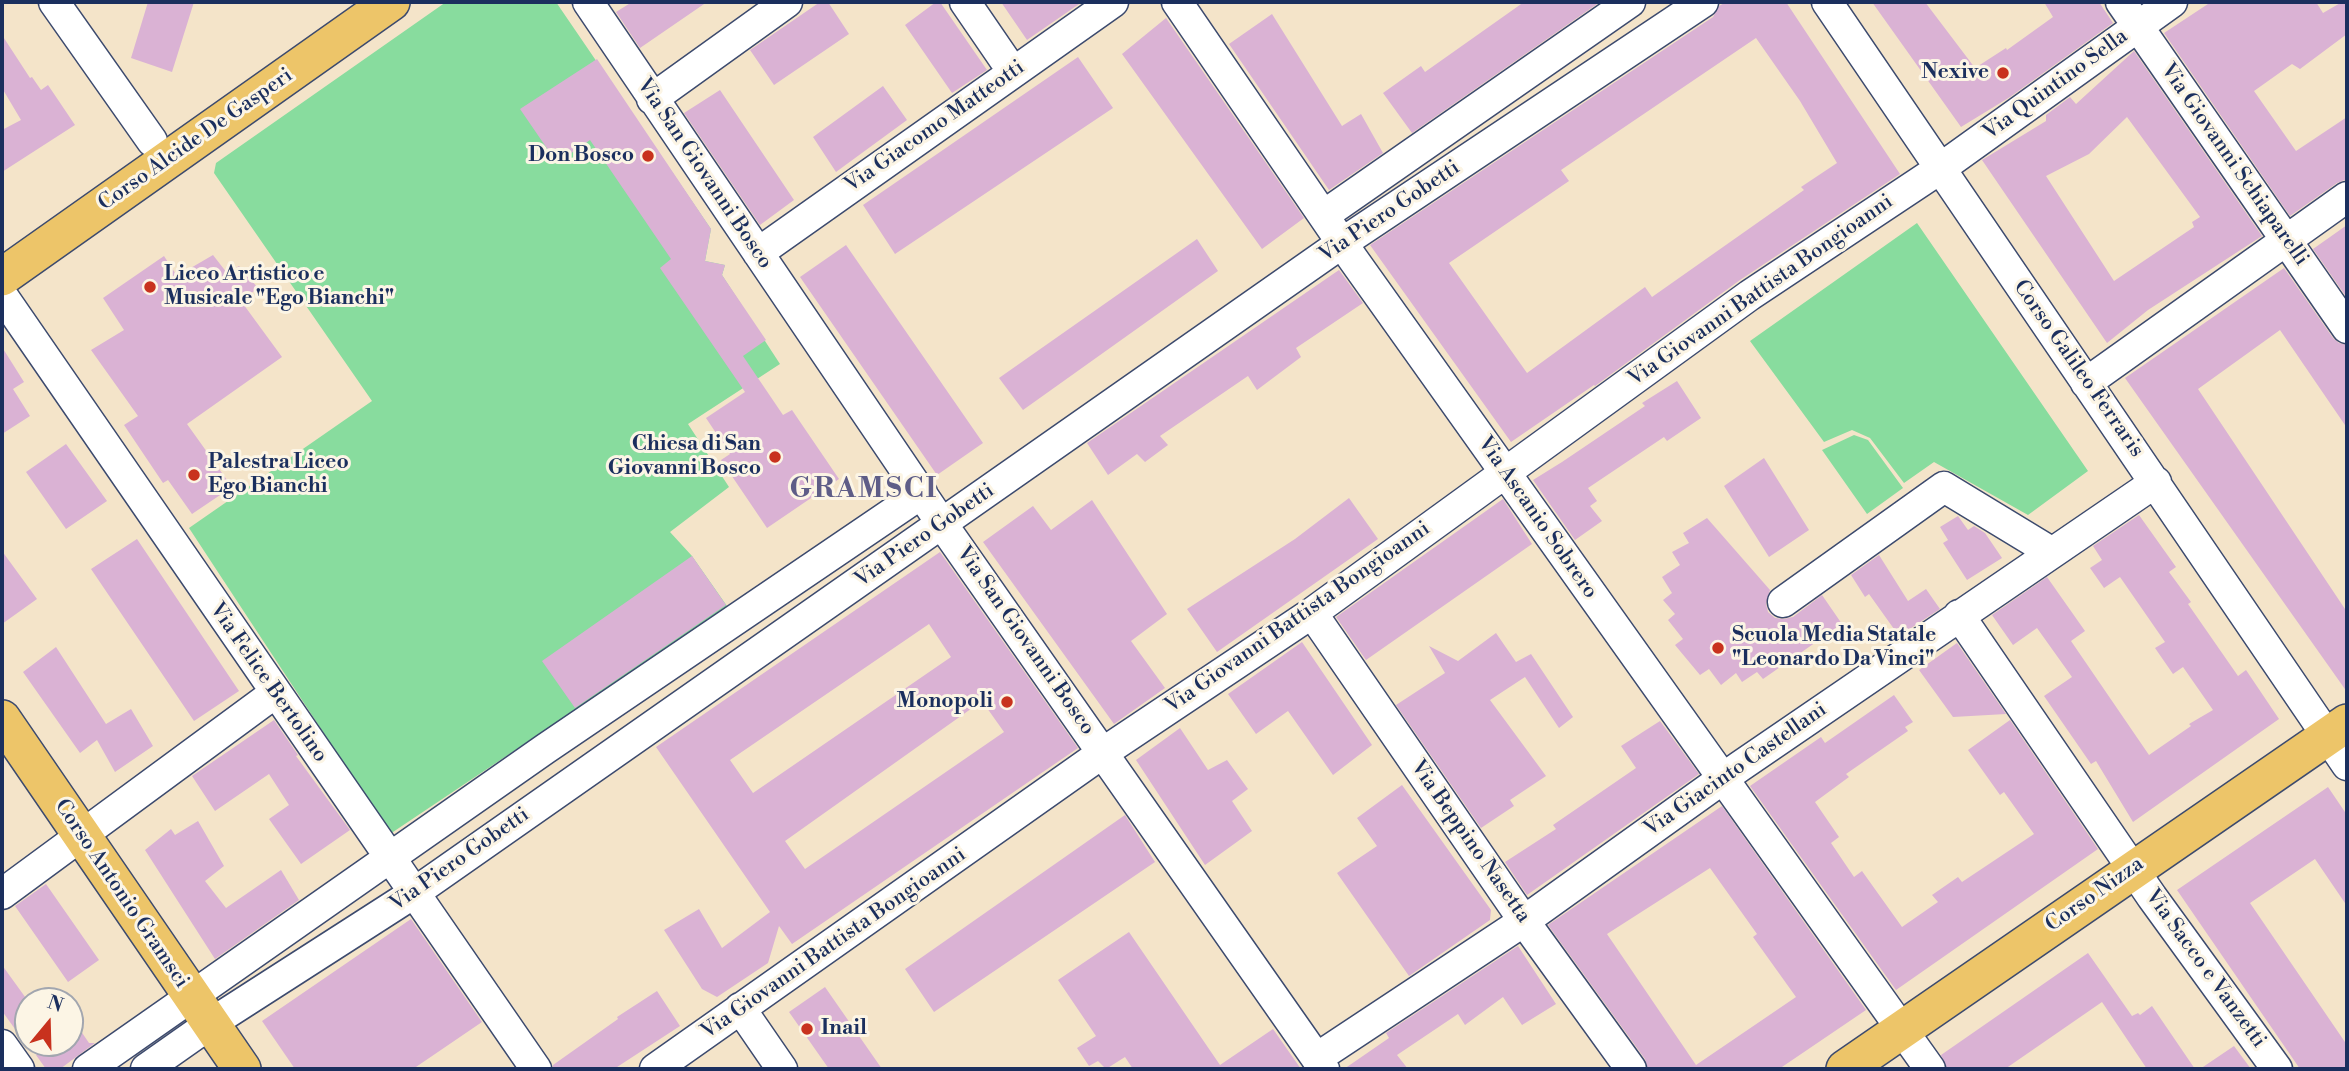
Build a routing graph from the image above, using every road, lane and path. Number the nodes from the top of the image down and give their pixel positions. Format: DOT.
graph roads {
  1 [pos="54,2"];
  2 [pos="347,2"];
  3 [pos="391,2"];
  4 [pos="588,2"];
  5 [pos="756,2"];
  6 [pos="787,2"];
  7 [pos="965,2"];
  8 [pos="1113,2"];
  9 [pos="1177,2"];
  10 [pos="1630,2"];
  11 [pos="1703,2"];
  12 [pos="1827,2"];
  13 [pos="2121,2"];
  14 [pos="2172,2"];
  15 [pos="2137,26"];
  16 [pos="1013,72"];
  17 [pos="648,91"];
  18 [pos="152,141"];
  19 [pos="1941,168"];
  20 [pos="2347,197"];
  21 [pos="1324,215"];
  22 [pos="2285,240"];
  23 [pos="1342,243"];
  24 [pos="2,248"];
  25 [pos="758,253"];
  26 [pos="2,277"];
  27 [pos="2,295"];
  28 [pos="2347,328"];
  29 [pos="2086,383"];
  30 [pos="1504,472"];
  31 [pos="2156,482"];
  32 [pos="922,493"];
  33 [pos="942,524"];
  34 [pos="2051,552"];
  35 [pos="1783,602"];
  36 [pos="1312,613"];
  37 [pos="1959,615"];
  38 [pos="275,693"];
  39 [pos="2,719"];
  40 [pos="2341,742"];
  41 [pos="1104,752"];
  42 [pos="1722,779"];
  43 [pos="80,835"];
  44 [pos="389,857"];
  45 [pos="2133,869"];
  46 [pos="414,893"];
  47 [pos="2,894"];
  48 [pos="1524,921"];
  49 [pos="740,1008"];
  50 [pos="200,1010"];
  51 [pos="1902,1030"];
  52 [pos="2,1045"];
  53 [pos="1321,1064"];
  54 [pos="19,1069"];
  55 [pos="88,1069"];
  56 [pos="146,1069"];
  57 [pos="242,1069"];
  58 [pos="536,1069"];
  59 [pos="655,1069"];
  60 [pos="782,1069"];
  61 [pos="1630,1069"];
  62 [pos="1845,1069"];
  63 [pos="1930,1069"];
  64 [pos="2277,1069"];
  1 -- 18 [label="street"];
  2 -- 18 [label="main road, Corso Alcide De Gasperi"];
  3 -- 26 [label="main road, Corso Alcide De Gasperi"];
  4 -- 17 [label="street, Via San Giovanni Bosco"];
  5 -- 17 [label="street"];
  6 -- 17 [label="street"];
  7 -- 16 [label="street"];
  8 -- 16 [label="street, Via Giacomo Matteotti"];
  9 -- 21 [label="street, Via Ascanio Sobrero"];
  10 -- 21 [label="street, Via Piero Gobetti"];
  11 -- 23 [label="street, Via Piero Gobetti"];
  12 -- 19 [label="street, Corso Galileo Ferraris"];
  13 -- 15 [label="street, Via Giovanni Schiaparelli"];
  14 -- 15 [label="street, Via Quintino Sella"];
  15 -- 19 [label="street, Via Quintino Sella"];
  15 -- 22 [label="street, Via Giovanni Schiaparelli"];
  16 -- 25 [label="street, Via Giacomo Matteotti"];
  17 -- 25 [label="street, Via San Giovanni Bosco"];
  18 -- 24 [label="main road, Corso Alcide De Gasperi"];
  19 -- 29 [label="street, Corso Galileo Ferraris"];
  19 -- 30 [label="street, Via Giovanni Battista Bongioanni"];
  20 -- 22 [label="street"];
  21 -- 23 [label="street, Via Ascanio Sobrero"];
  22 -- 28 [label="street, Via Giovanni Schiaparelli"];
  22 -- 29 [label="street"];
  23 -- 30 [label="street, Via Ascanio Sobrero"];
  23 -- 33 [label="street, Via Piero Gobetti"];
  25 -- 32 [label="street, Via San Giovanni Bosco"];
  27 -- 38 [label="street, Via Felice Bertolino"];
  29 -- 31 [label="street, Corso Galileo Ferraris"];
  30 -- 36 [label="street, Via Giovanni Battista Bongioanni"];
  30 -- 42 [label="street, Via Ascanio Sobrero"];
  31 -- 34 [label="street, Via Giacinto Castellani"];
  31 -- 40 [label="street, Corso Galileo Ferraris"];
  32 -- 33 [label="street, Via San Giovanni Bosco"];
  32 -- 44 [label="street, Via Piero Gobetti"];
  33 -- 41 [label="street, Via San Giovanni Bosco"];
  33 -- 46 [label="street, Via Piero Gobetti"];
  34 -- 35 [label="street"];
  34 -- 37 [label="street, Via Giacinto Castellani"];
  36 -- 41 [label="street, Via Giovanni Battista Bongioanni"];
  36 -- 48 [label="street, Via Beppino Nasetta"];
  37 -- 42 [label="street, Via Giacinto Castellani"];
  37 -- 45 [label="street, Via Sacco e Vanzetti"];
  38 -- 43 [label="street"];
  38 -- 44 [label="street, Via Felice Bertolino"];
  39 -- 43 [label="main road, Corso Antonio Gramsci"];
  40 -- 45 [label="main road, Corso Nizza"];
  41 -- 49 [label="street, Via Giovanni Battista Bongioanni"];
  41 -- 53 [label="street, Via San Giovanni Bosco"];
  42 -- 48 [label="street, Via Giacinto Castellani"];
  42 -- 51 [label="street, Via Ascanio Sobrero"];
  43 -- 47 [label="street"];
  43 -- 50 [label="main road, Corso Antonio Gramsci"];
  44 -- 46 [label="street, Via Felice Bertolino"];
  44 -- 50 [label="street, Via Piero Gobetti"];
  45 -- 51 [label="main road, Corso Nizza"];
  45 -- 64 [label="street, Via Sacco e Vanzetti"];
  46 -- 50 [label="street, Via Piero Gobetti"];
  46 -- 58 [label="street, Via Felice Bertolino"];
  48 -- 53 [label="street, Via Giacinto Castellani"];
  48 -- 61 [label="street, Via Beppino Nasetta"];
  49 -- 59 [label="street, Via Giovanni Battista Bongioanni"];
  49 -- 60 [label="street"];
  50 -- 55 [label="street, Via Piero Gobetti"];
  50 -- 56 [label="street, Via Piero Gobetti"];
  50 -- 57 [label="main road, Corso Antonio Gramsci"];
  51 -- 62 [label="main road, Corso Nizza"];
  51 -- 63 [label="street, Via Ascanio Sobrero"];
  52 -- 54 [label="street"];
}
